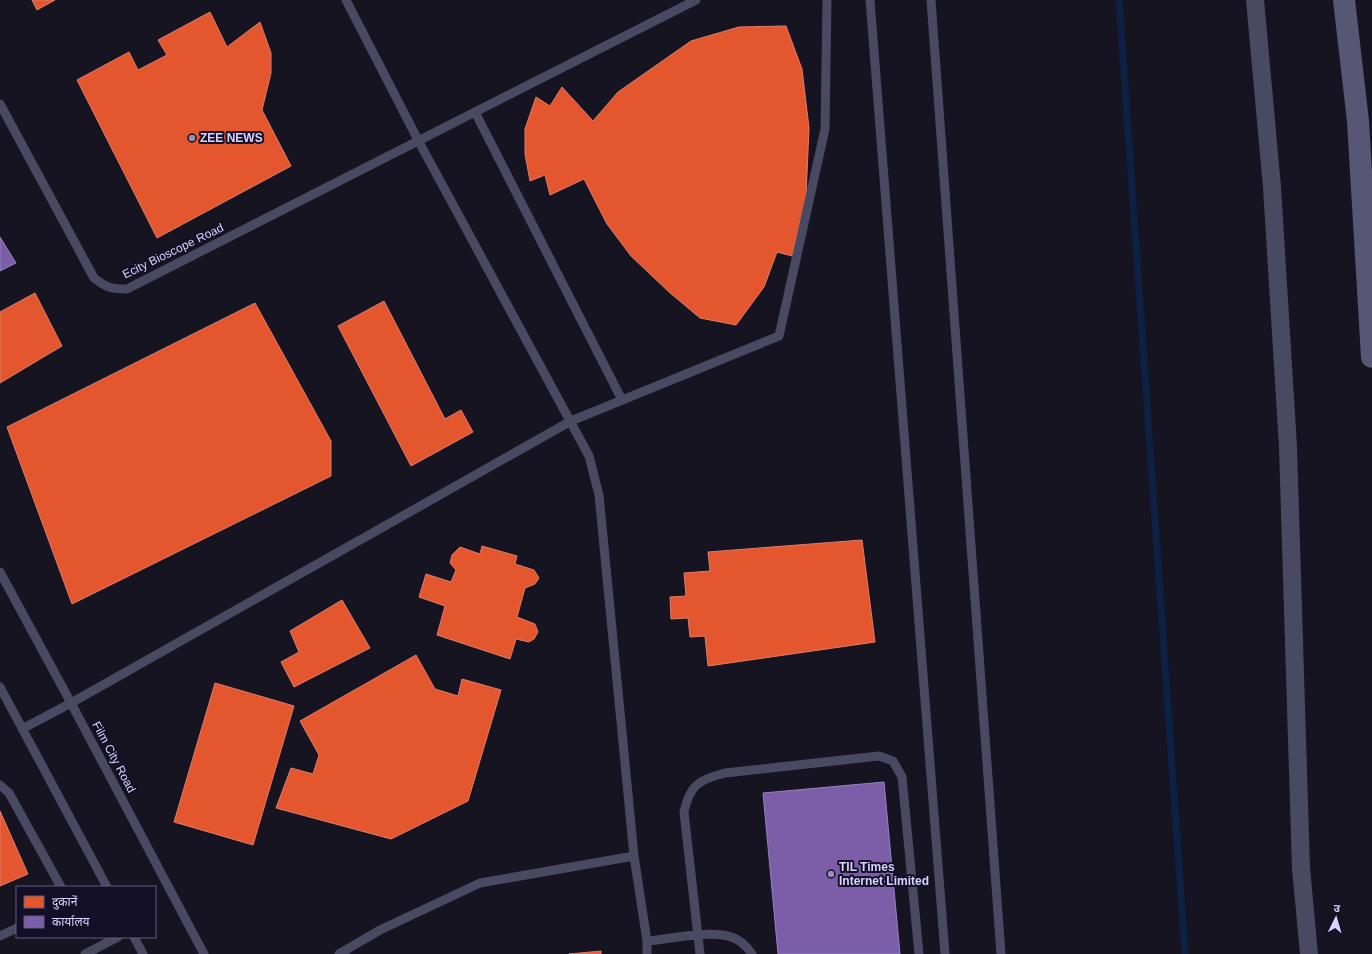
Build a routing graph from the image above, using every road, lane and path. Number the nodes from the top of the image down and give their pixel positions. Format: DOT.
graph roads {
  1 [pos="346,0"];
  2 [pos="696,0"];
  3 [pos="827,0"];
  4 [pos="870,0"];
  5 [pos="931,0"];
  6 [pos="1255,0"];
  7 [pos="1344,0"];
  8 [pos="0,104"];
  9 [pos="475,112"];
  10 [pos="418,140"];
  11 [pos="1372,357"];
  12 [pos="622,400"];
  13 [pos="571,421"];
  14 [pos="0,572"];
  15 [pos="0,687"];
  16 [pos="71,703"];
  17 [pos="22,729"];
  18 [pos="0,786"];
  19 [pos="634,856"];
  20 [pos="60,886"];
  21 [pos="105,886"];
  22 [pos="16,928"];
  23 [pos="698,935"];
  24 [pos="0,936"];
  25 [pos="116,938"];
  26 [pos="135,938"];
  27 [pos="647,941"];
  28 [pos="85,954"];
  29 [pos="143,954"];
  30 [pos="204,954"];
  31 [pos="339,954"];
  32 [pos="648,954"];
  33 [pos="700,954"];
  34 [pos="752,954"];
  35 [pos="920,954"];
  36 [pos="945,954"];
  37 [pos="1001,954"];
  38 [pos="1309,954"];
  1 -- 10 [label="lane"];
  2 -- 9 [label="lane, Ecity Bioscope Road"];
  3 -- 12 [label="lane"];
  4 -- 36 [label="lane"];
  5 -- 37 [label="lane"];
  6 -- 38 [label="street"];
  7 -- 11 [label="street"];
  8 -- 10 [label="lane, Ecity Bioscope Road"];
  9 -- 10 [label="lane, Ecity Bioscope Road"];
  9 -- 12 [label="lane"];
  10 -- 13 [label="lane"];
  12 -- 13 [label="lane"];
  13 -- 16 [label="lane"];
  13 -- 19 [label="lane"];
  14 -- 16 [label="lane, Film City Road"];
  15 -- 17 [label="lane"];
  16 -- 17 [label="lane"];
  16 -- 30 [label="lane, Film City Road"];
  17 -- 21 [label="lane"];
  18 -- 20 [label="lane"];
  19 -- 27 [label="lane"];
  19 -- 31 [label="lane"];
  22 -- 24 [label="lane"];
  23 -- 27 [label="lane"];
  23 -- 33 [label="lane"];
  23 -- 34 [label="lane"];
  23 -- 35 [label="lane"];
  25 -- 28 [label="lane"];
  26 -- 29 [label="lane"];
  27 -- 32 [label="lane"];
}
